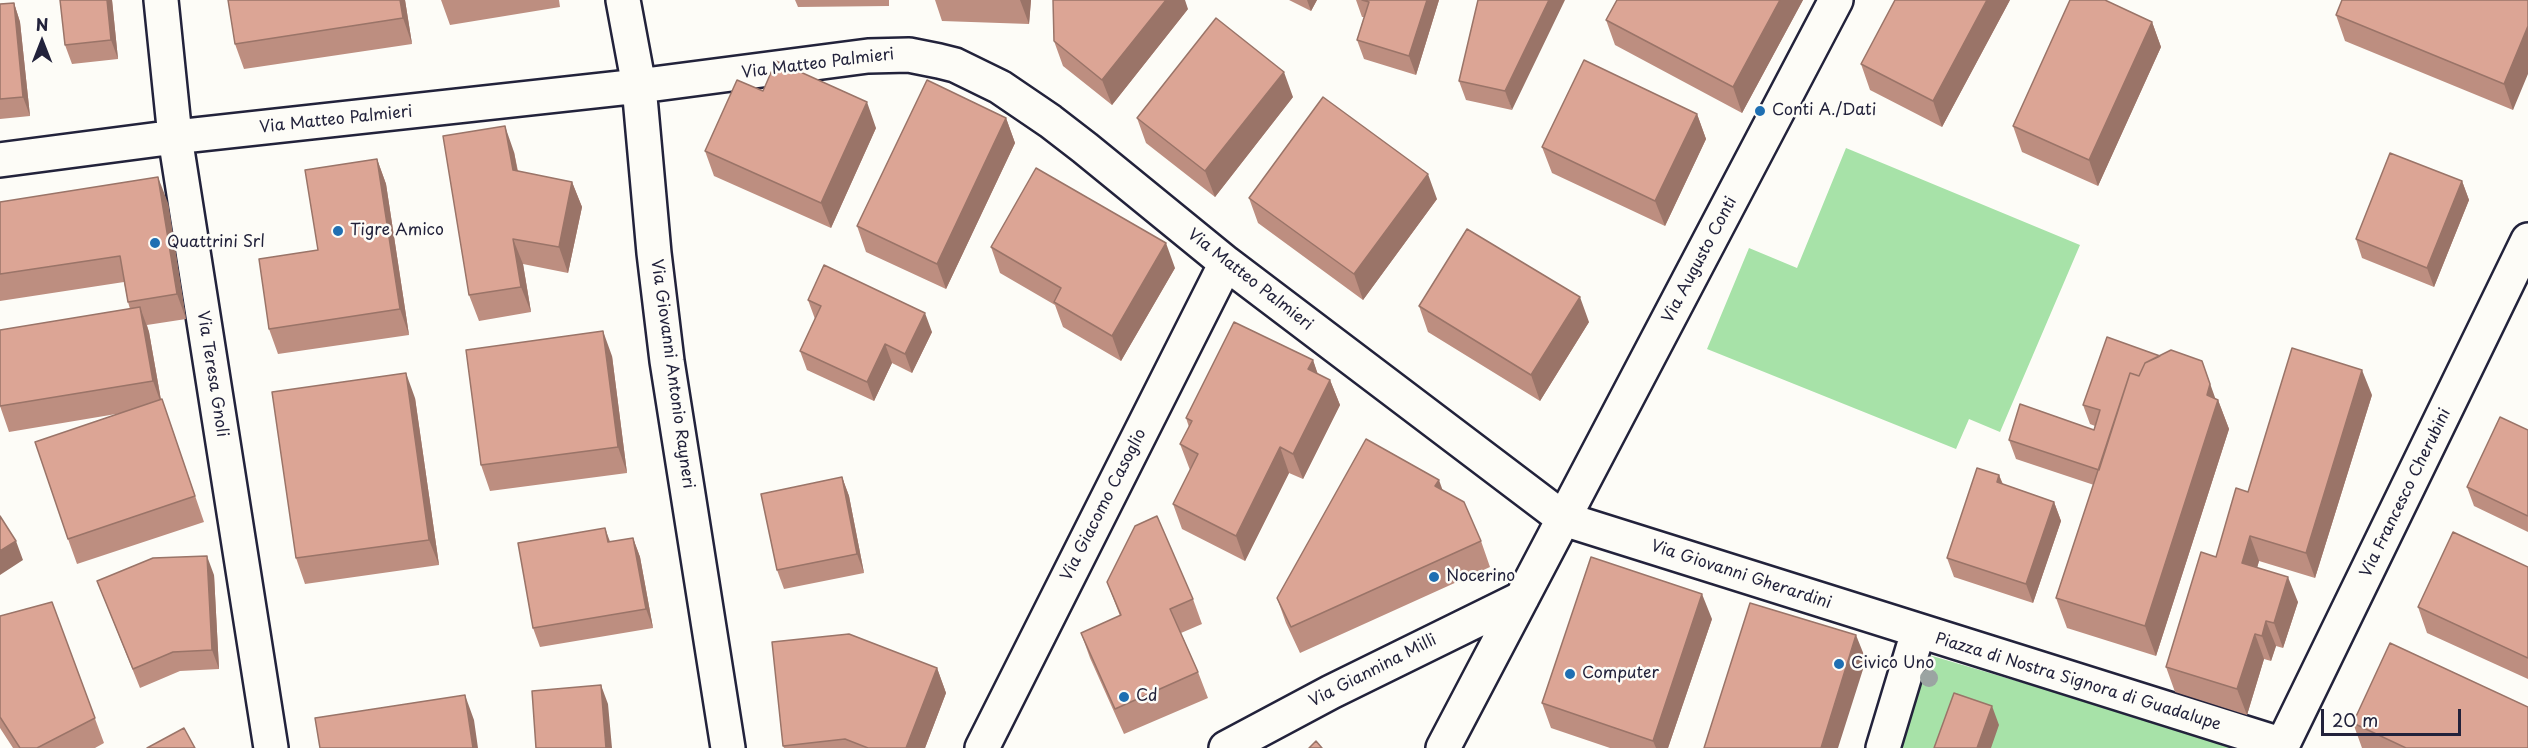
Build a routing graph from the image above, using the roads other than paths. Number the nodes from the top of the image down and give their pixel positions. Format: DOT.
graph roads {
  1 [pos="161,0"];
  2 [pos="623,0"];
  3 [pos="1836,0"];
  4 [pos="639,86"];
  5 [pos="175,137"];
  6 [pos="0,160"];
  7 [pos="2528,240"];
  8 [pos="1226,262"];
  9 [pos="1564,519"];
  10 [pos="1522,598"];
  11 [pos="1918,632"];
  12 [pos="2282,747"];
  13 [pos="271,748"];
  14 [pos="728,748"];
  15 [pos="982,748"];
  16 [pos="1226,748"];
  17 [pos="1443,748"];
  18 [pos="1883,748"];
  1 -- 5 [label="street, Via Teresa Gnoli"];
  2 -- 4 [label="street, Via Giovanni Antonio Rayneri"];
  3 -- 9 [label="street, Via Augusto Conti"];
  4 -- 5 [label="street, Via Matteo Palmieri"];
  4 -- 8 [label="street, Via Matteo Palmieri"];
  4 -- 14 [label="street, Via Giovanni Antonio Rayneri"];
  5 -- 6 [label="street, Via Matteo Palmieri"];
  5 -- 13 [label="street, Via Teresa Gnoli"];
  7 -- 12 [label="street, Via Francesco Cherubini"];
  8 -- 9 [label="street, Via Matteo Palmieri"];
  8 -- 15 [label="street, Via Giacomo Casoglio"];
  9 -- 10 [label="street, Via Augusto Conti"];
  9 -- 11 [label="street, Via Giovanni Gherardini"];
  10 -- 16 [label="street, Via Giannina Milli"];
  10 -- 17 [label="street, Via Augusto Conti"];
  11 -- 12 [label="street, Piazza di Nostra Signora di Guadalupe"];
  11 -- 18 [label="street, Piazza di Nostra Signora di Guadalupe"];
}
